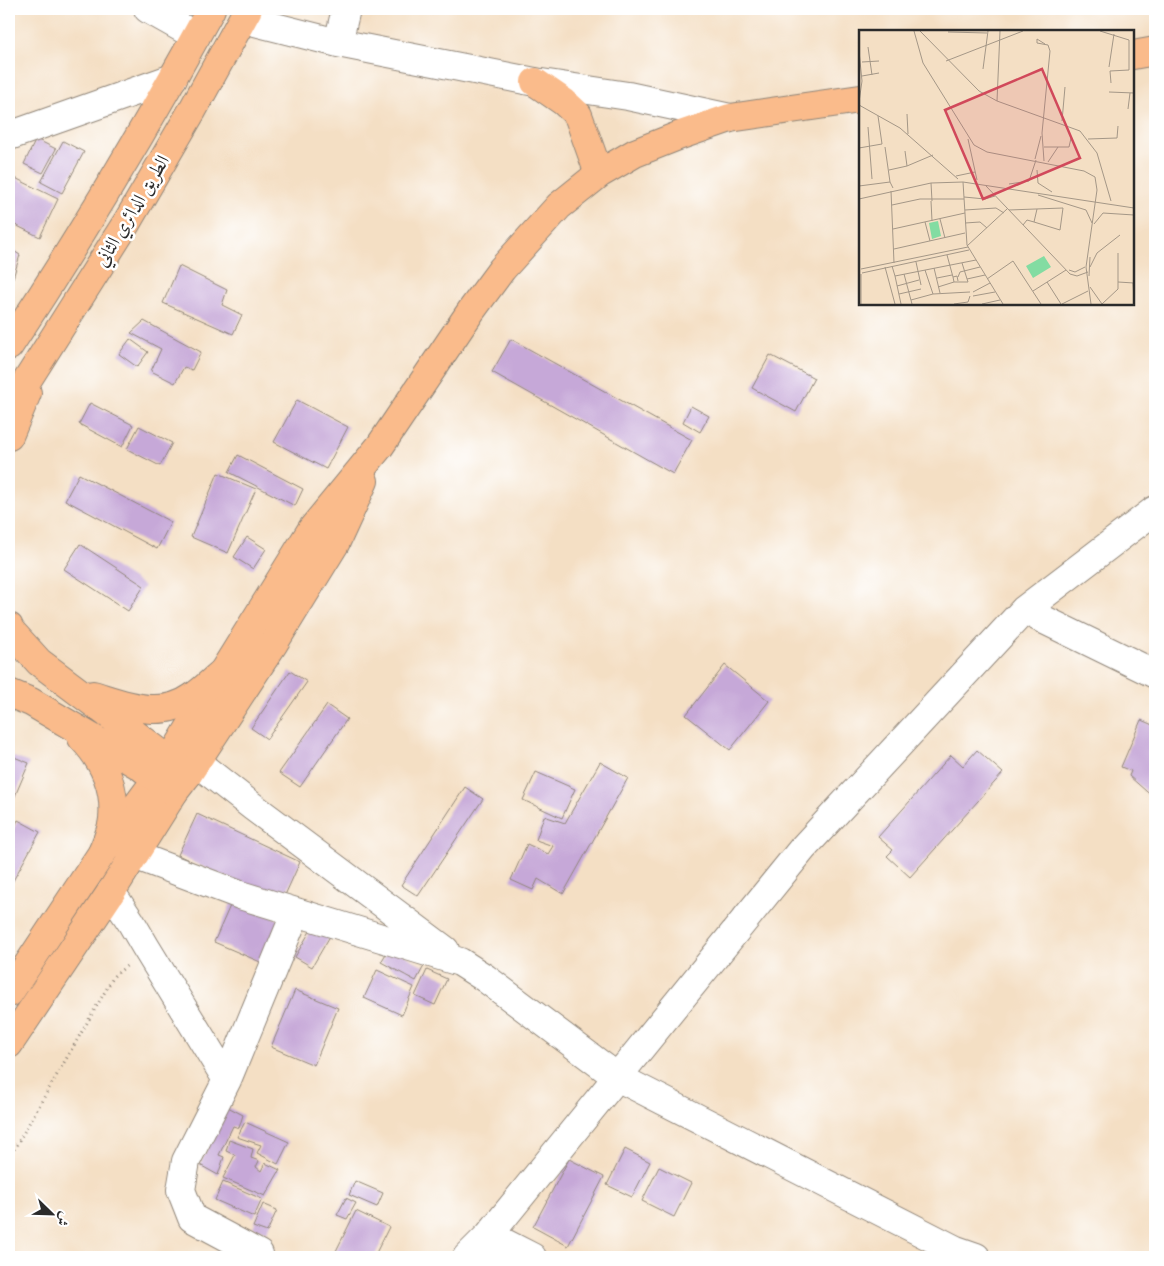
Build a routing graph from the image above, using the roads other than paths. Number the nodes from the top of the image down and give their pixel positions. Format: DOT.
graph roads {
  1 [pos="148,9"];
  2 [pos="210,9"];
  3 [pos="346,9"];
  4 [pos="245,14"];
  5 [pos="196,36"];
  6 [pos="338,43"];
  7 [pos="1155,51"];
  8 [pos="1134,55"];
  9 [pos="173,78"];
  10 [pos="535,82"];
  11 [pos="859,99"];
  12 [pos="730,118"];
  13 [pos="9,136"];
  14 [pos="599,174"];
  15 [pos="9,346"];
  16 [pos="45,352"];
  17 [pos="9,409"];
  18 [pos="9,436"];
  19 [pos="380,446"];
  20 [pos="1155,510"];
  21 [pos="1024,610"];
  22 [pos="9,627"];
  23 [pos="223,672"];
  24 [pos="1155,674"];
  25 [pos="78,691"];
  26 [pos="9,693"];
  27 [pos="65,721"];
  28 [pos="177,774"];
  29 [pos="102,853"];
  30 [pos="134,855"];
  31 [pos="110,892"];
  32 [pos="296,912"];
  33 [pos="460,962"];
  34 [pos="9,993"];
  35 [pos="9,1044"];
  36 [pos="617,1077"];
  37 [pos="228,1080"];
  38 [pos="488,1235"];
  39 [pos="260,1254"];
  40 [pos="467,1257"];
  41 [pos="532,1257"];
  42 [pos="976,1257"];
  1 -- 5 [label="street"];
  2 -- 5 [label="main road, الطريق الدائري الثاني"];
  3 -- 6 [label="street"];
  4 -- 6 [label="street"];
  4 -- 16 [label="main road, الطريق الدائري الثاني"];
  5 -- 9 [label="main road, الطريق الدائري الثاني"];
  6 -- 10 [label="street"];
  7 -- 8 [label="main road"];
  9 -- 13 [label="street"];
  9 -- 15 [label="main road, الطريق الدائري الثاني"];
  10 -- 12 [label="street"];
  10 -- 14 [label="main road"];
  11 -- 12 [label="main road"];
  12 -- 14 [label="main road"];
  14 -- 19 [label="main road"];
  16 -- 17 [label="main road, الطريق الدائري الثاني"];
  16 -- 18 [label="main road"];
  19 -- 23 [label="main road"];
  19 -- 28 [label="main road"];
  20 -- 21 [label="street"];
  21 -- 24 [label="street"];
  21 -- 36 [label="street"];
  22 -- 25 [label="main road"];
  23 -- 25 [label="main road"];
  23 -- 28 [label="main road"];
  25 -- 28 [label="main road"];
  26 -- 27 [label="main road"];
  27 -- 28 [label="main road"];
  27 -- 29 [label="main road"];
  28 -- 29 [label="main road"];
  28 -- 30 [label="main road"];
  28 -- 33 [label="street"];
  29 -- 34 [label="main road"];
  30 -- 31 [label="main road"];
  30 -- 32 [label="street"];
  31 -- 35 [label="main road"];
  31 -- 37 [label="street"];
  32 -- 33 [label="street"];
  32 -- 37 [label="street"];
  33 -- 36 [label="street"];
  36 -- 38 [label="street"];
  36 -- 42 [label="street"];
  37 -- 39 [label="street"];
  38 -- 40 [label="street"];
  38 -- 41 [label="street"];
}
